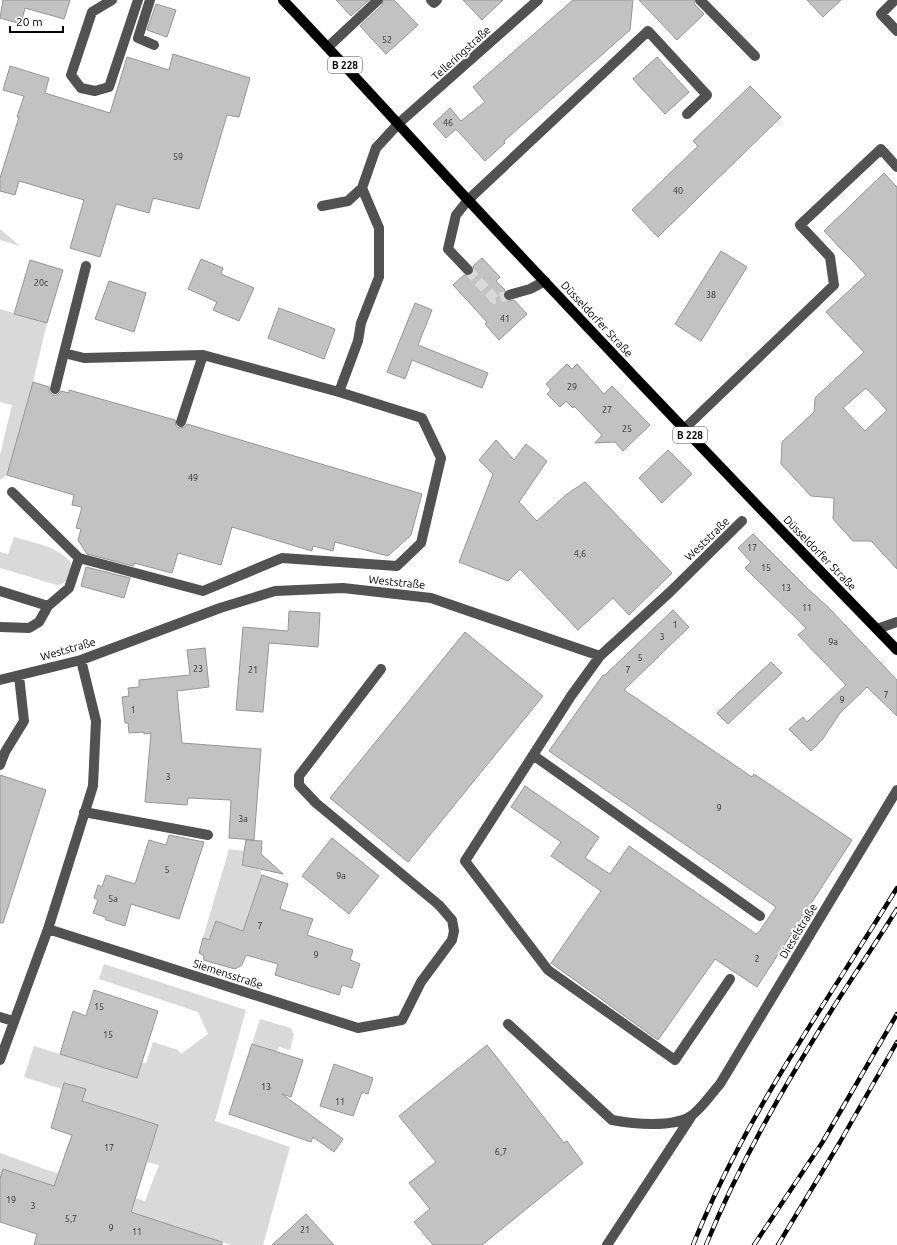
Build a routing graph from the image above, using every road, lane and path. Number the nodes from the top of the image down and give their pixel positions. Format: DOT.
graph roads {
  1 [pos="112,0"];
  2 [pos="138,0"];
  3 [pos="150,0"];
  4 [pos="283,0"];
  5 [pos="378,0"];
  6 [pos="431,0"];
  7 [pos="437,0"];
  8 [pos="538,0"];
  9 [pos="700,0"];
  10 [pos="895,0"];
  11 [pos="897,31"];
  12 [pos="154,44"];
  13 [pos="328,47"];
  14 [pos="756,56"];
  15 [pos="687,114"];
  16 [pos="400,124"];
  17 [pos="897,167"];
  18 [pos="362,188"];
  19 [pos="468,200"];
  20 [pos="322,206"];
  21 [pos="86,266"];
  22 [pos="468,270"];
  23 [pos="545,281"];
  24 [pos="509,295"];
  25 [pos="64,353"];
  26 [pos="203,355"];
  27 [pos="55,389"];
  28 [pos="339,392"];
  29 [pos="181,422"];
  30 [pos="684,429"];
  31 [pos="12,492"];
  32 [pos="742,521"];
  33 [pos="80,558"];
  34 [pos="0,592"];
  35 [pos="48,606"];
  36 [pos="897,622"];
  37 [pos="0,627"];
  38 [pos="877,629"];
  39 [pos="897,650"];
  40 [pos="600,656"];
  41 [pos="81,660"];
  42 [pos="381,669"];
  43 [pos="19,676"];
  44 [pos="0,680"];
  45 [pos="533,755"];
  46 [pos="0,765"];
  47 [pos="897,790"];
  48 [pos="84,812"];
  49 [pos="208,835"];
  50 [pos="760,916"];
  51 [pos="48,929"];
  52 [pos="730,979"];
  53 [pos="0,1017"];
  54 [pos="13,1021"];
  55 [pos="508,1024"];
  56 [pos="0,1060"];
  57 [pos="692,1115"];
  58 [pos="607,1245"];
  1 -- 2 [label="street"];
  3 -- 12 [label="street"];
  4 -- 13 [label="main road, Düsseldorfer Straße / B 228"];
  5 -- 13 [label="street"];
  6 -- 7 [label="street"];
  8 -- 16 [label="street, Telleringstraße"];
  9 -- 14 [label="street"];
  10 -- 11 [label="street"];
  13 -- 16 [label="main road, Düsseldorfer Straße / B 228"];
  15 -- 19 [label="street"];
  16 -- 18 [label="street, Telleringstraße"];
  16 -- 19 [label="main road, Düsseldorfer Straße / B 228"];
  17 -- 30 [label="street"];
  18 -- 20 [label="street"];
  18 -- 28 [label="street"];
  19 -- 22 [label="street"];
  19 -- 23 [label="main road, Düsseldorfer Straße / B 228"];
  21 -- 25 [label="street"];
  23 -- 24 [label="street"];
  23 -- 30 [label="main road, Düsseldorfer Straße / B 228"];
  25 -- 26 [label="street"];
  25 -- 27 [label="street"];
  26 -- 28 [label="street"];
  26 -- 29 [label="street"];
  28 -- 33 [label="street"];
  30 -- 38 [label="main road, Düsseldorfer Straße / B 228"];
  31 -- 33 [label="street"];
  32 -- 40 [label="street, Weststraße"];
  33 -- 35 [label="street"];
  34 -- 35 [label="street"];
  35 -- 37 [label="street"];
  36 -- 38 [label="street"];
  38 -- 39 [label="main road, Düsseldorfer Straße / B 228"];
  40 -- 41 [label="street, Weststraße"];
  40 -- 45 [label="street"];
  41 -- 43 [label="street, Weststraße"];
  41 -- 48 [label="street"];
  42 -- 51 [label="street, Siemensstraße"];
  43 -- 44 [label="street, Weststraße"];
  43 -- 46 [label="street"];
  45 -- 50 [label="street"];
  45 -- 52 [label="street"];
  47 -- 57 [label="street, Dieselstraße"];
  48 -- 49 [label="street"];
  48 -- 51 [label="street"];
  51 -- 54 [label="street"];
  53 -- 54 [label="street"];
  54 -- 56 [label="street"];
  55 -- 57 [label="street"];
  57 -- 58 [label="street, Dieselstraße"];
}
